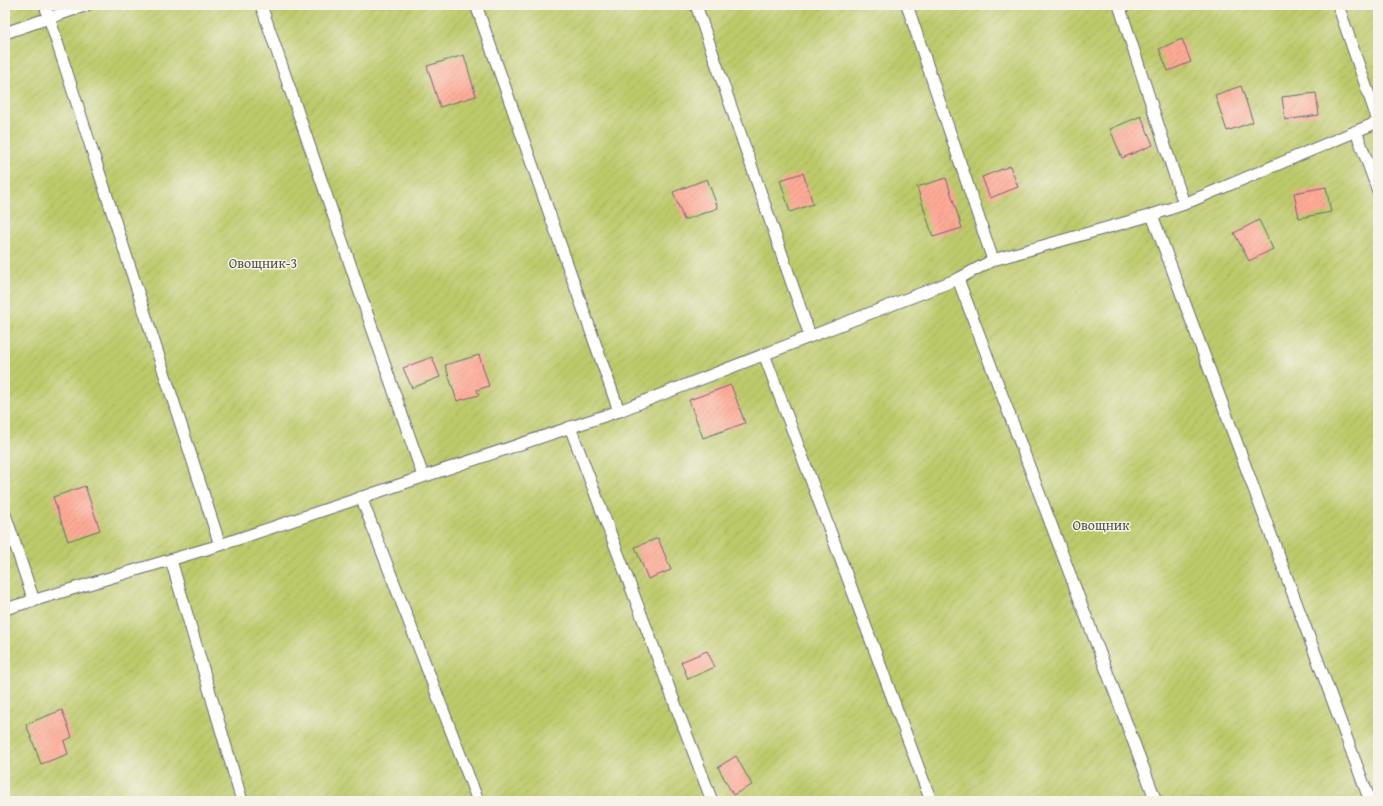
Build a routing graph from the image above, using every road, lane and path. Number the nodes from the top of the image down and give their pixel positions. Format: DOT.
graph roads {
  1 [pos="45,5"];
  2 [pos="87,5"];
  3 [pos="261,5"];
  4 [pos="476,5"];
  5 [pos="696,5"];
  6 [pos="907,5"];
  7 [pos="1119,5"];
  8 [pos="1338,5"];
  9 [pos="50,18"];
  10 [pos="5,33"];
  11 [pos="1378,122"];
  12 [pos="1356,131"];
  13 [pos="1378,191"];
  14 [pos="1184,204"];
  15 [pos="1152,215"];
  16 [pos="993,260"];
  17 [pos="958,279"];
  18 [pos="810,336"];
  19 [pos="764,354"];
  20 [pos="619,411"];
  21 [pos="570,427"];
  22 [pos="423,476"];
  23 [pos="361,497"];
  24 [pos="5,514"];
  25 [pos="220,545"];
  26 [pos="171,560"];
  27 [pos="34,600"];
  28 [pos="5,609"];
  29 [pos="242,801"];
  30 [pos="478,801"];
  31 [pos="712,801"];
  32 [pos="931,801"];
  33 [pos="1156,801"];
  34 [pos="1370,801"];
  1 -- 9 [label="lane"];
  2 -- 9 [label="lane"];
  3 -- 22 [label="lane"];
  4 -- 20 [label="lane"];
  5 -- 18 [label="lane"];
  6 -- 16 [label="lane"];
  7 -- 14 [label="lane"];
  8 -- 11 [label="lane"];
  9 -- 10 [label="lane"];
  9 -- 25 [label="lane"];
  11 -- 12 [label="lane"];
  12 -- 13 [label="lane"];
  12 -- 14 [label="lane"];
  14 -- 15 [label="lane"];
  15 -- 16 [label="lane"];
  15 -- 34 [label="lane"];
  16 -- 17 [label="lane"];
  17 -- 18 [label="lane"];
  17 -- 33 [label="lane"];
  18 -- 19 [label="lane"];
  19 -- 20 [label="lane"];
  19 -- 32 [label="lane"];
  20 -- 21 [label="lane"];
  21 -- 22 [label="lane"];
  21 -- 31 [label="lane"];
  22 -- 23 [label="lane"];
  23 -- 25 [label="lane"];
  23 -- 30 [label="lane"];
  24 -- 27 [label="lane"];
  25 -- 26 [label="lane"];
  26 -- 27 [label="lane"];
  26 -- 29 [label="lane"];
  27 -- 28 [label="lane"];
}
